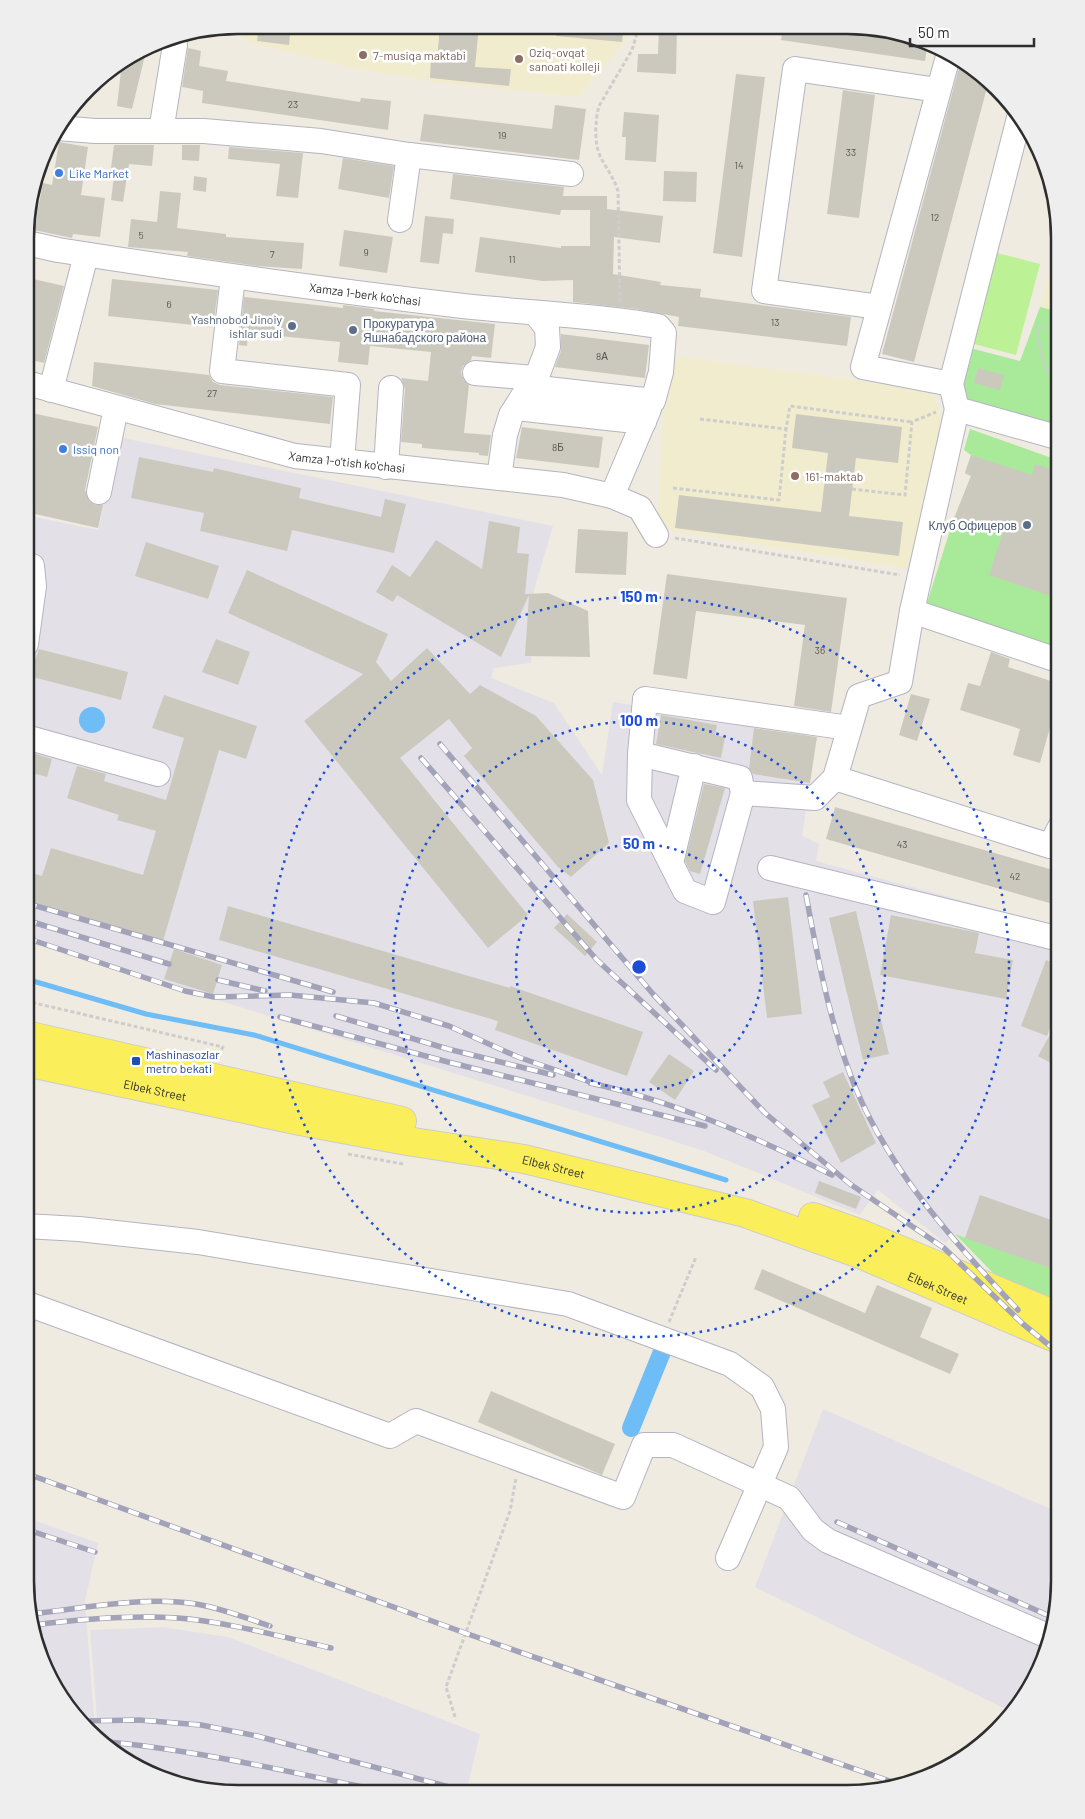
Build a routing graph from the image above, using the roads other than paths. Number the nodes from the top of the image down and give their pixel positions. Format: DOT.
graph roads {
  1 [pos="171,45"];
  2 [pos="947,60"];
  3 [pos="938,90"];
  4 [pos="155,121"];
  5 [pos="1017,125"];
  6 [pos="65,129"];
  7 [pos="409,155"];
  8 [pos="571,174"];
  9 [pos="400,220"];
  10 [pos="34,244"];
  11 [pos="86,255"];
  12 [pos="233,277"];
  13 [pos="879,307"];
  14 [pos="536,314"];
  15 [pos="475,373"];
  16 [pos="533,382"];
  17 [pos="34,385"];
  18 [pos="391,388"];
  19 [pos="51,390"];
  20 [pos="954,399"];
  21 [pos="116,408"];
  22 [pos="516,408"];
  23 [pos="648,412"];
  24 [pos="1051,435"];
  25 [pos="342,461"];
  26 [pos="386,467"];
  27 [pos="499,478"];
  28 [pos="99,492"];
  29 [pos="612,496"];
  30 [pos="656,535"];
  31 [pos="912,611"];
  32 [pos="1051,658"];
  33 [pos="849,728"];
  34 [pos="34,739"];
  35 [pos="640,754"];
  36 [pos="694,766"];
  37 [pos="158,774"];
  38 [pos="835,778"];
  39 [pos="743,794"];
  40 [pos="1051,839"];
  41 [pos="671,863"];
  42 [pos="770,868"];
  43 [pos="1051,937"];
  44 [pos="34,1037"];
  45 [pos="34,1064"];
  46 [pos="34,1226"];
  47 [pos="34,1305"];
  48 [pos="1051,1313"];
  49 [pos="1051,1336"];
  50 [pos="761,1484"];
  51 [pos="728,1558"];
  52 [pos="1044,1634"];
  1 -- 4 [label="street"];
  2 -- 3 [label="street"];
  3 -- 13 [label="street"];
  3 -- 13 [label="street"];
  4 -- 6 [label="street"];
  4 -- 7 [label="street"];
  5 -- 20 [label="street"];
  7 -- 8 [label="street"];
  7 -- 9 [label="street"];
  10 -- 11 [label="street, Xamza 1-berk ko'chasi"];
  11 -- 12 [label="street, Xamza 1-berk ko'chasi"];
  11 -- 19 [label="street"];
  12 -- 14 [label="street, Xamza 1-berk ko'chasi"];
  12 -- 25 [label="street"];
  13 -- 20 [label="street"];
  14 -- 16 [label="street"];
  14 -- 23 [label="street, Xamza 1-berk ko'chasi"];
  15 -- 16 [label="street"];
  16 -- 22 [label="street"];
  16 -- 23 [label="street"];
  17 -- 19 [label="street, Xamza 1-o'tish ko'chasi"];
  18 -- 26 [label="street"];
  19 -- 21 [label="street, Xamza 1-o'tish ko'chasi"];
  20 -- 24 [label="street"];
  20 -- 31 [label="street"];
  21 -- 25 [label="street, Xamza 1-o'tish ko'chasi"];
  21 -- 28 [label="street"];
  22 -- 23 [label="street"];
  22 -- 27 [label="street"];
  23 -- 29 [label="street, Xamza 1-berk ko'chasi"];
  25 -- 26 [label="street, Xamza 1-o'tish ko'chasi"];
  26 -- 27 [label="street, Xamza 1-o'tish ko'chasi"];
  27 -- 29 [label="street, Xamza 1-o'tish ko'chasi"];
  29 -- 30 [label="street, Xamza 1-o'tish ko'chasi"];
  31 -- 32 [label="street"];
  31 -- 33 [label="street"];
  33 -- 35 [label="street"];
  33 -- 38 [label="street"];
  34 -- 37 [label="street"];
  35 -- 36 [label="street"];
  35 -- 41 [label="street"];
  36 -- 39 [label="street"];
  36 -- 41 [label="street"];
  38 -- 39 [label="street"];
  38 -- 40 [label="street"];
  39 -- 41 [label="street"];
  42 -- 43 [label="street"];
  44 -- 48 [label="main road, Elbek Street"];
  45 -- 49 [label="main road, Elbek Street"];
  46 -- 50 [label="street"];
  47 -- 50 [label="street"];
  50 -- 51 [label="street"];
  50 -- 52 [label="street"];
}
